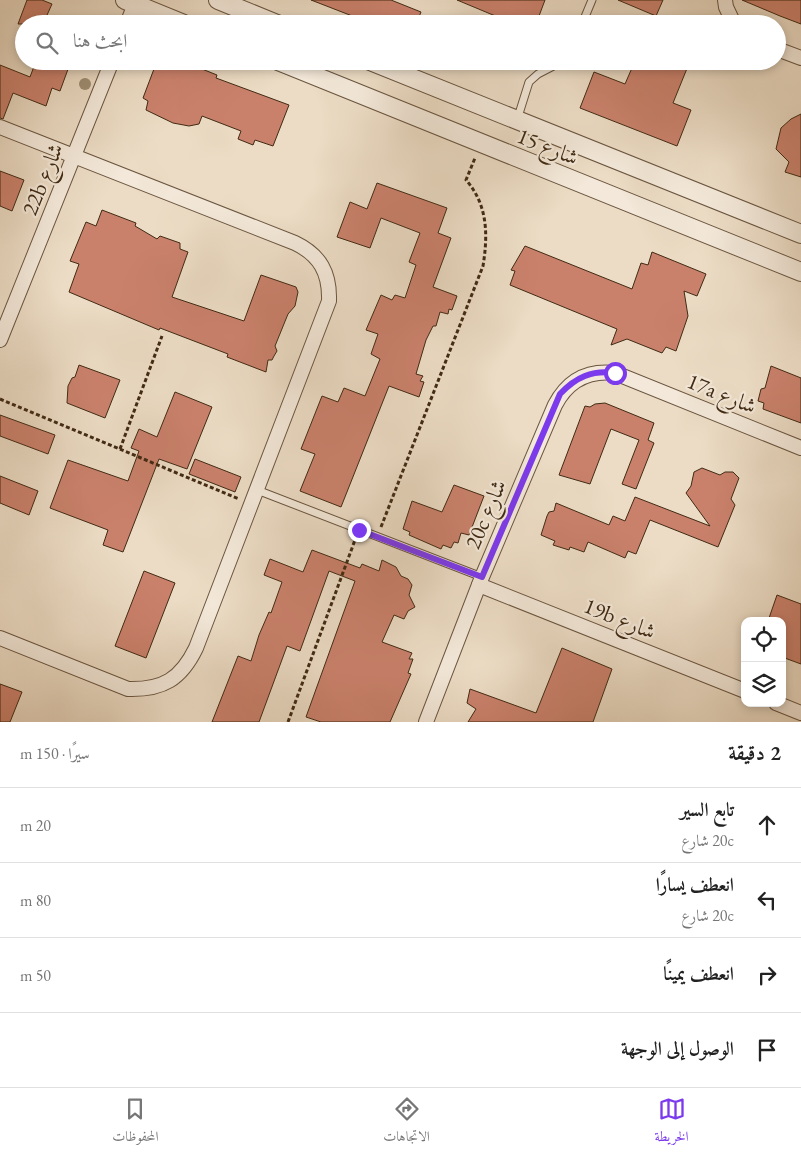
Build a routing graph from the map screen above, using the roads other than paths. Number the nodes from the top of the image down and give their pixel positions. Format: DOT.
graph roads {
  1 [pos="218,0"];
  2 [pos="592,0"];
  3 [pos="725,0"];
  4 [pos="130,2"];
  5 [pos="128,15"];
  6 [pos="162,15"];
  7 [pos="255,15"];
  8 [pos="586,15"];
  9 [pos="730,15"];
  10 [pos="786,52"];
  11 [pos="801,58"];
  12 [pos="108,70"];
  13 [pos="300,70"];
  14 [pos="392,70"];
  15 [pos="546,70"];
  16 [pos="517,120"];
  17 [pos="0,128"];
  18 [pos="74,156"];
  19 [pos="801,234"];
  20 [pos="801,272"];
  21 [pos="0,340"];
  22 [pos="627,377"];
  23 [pos="801,448"];
  24 [pos="257,490"];
  25 [pos="480,581"];
  26 [pos="0,638"];
  27 [pos="741,689"];
  28 [pos="786,707"];
  29 [pos="801,713"];
  30 [pos="426,722"];
  1 -- 7 [label="street"];
  2 -- 8 [label="lane"];
  3 -- 9 [label="street"];
  4 -- 5 [label="street"];
  4 -- 6 [label="street"];
  10 -- 11 [label="street"];
  12 -- 18 [label="street, 22b شارع"];
  13 -- 20 [label="street, شارع 15"];
  14 -- 16 [label="street, شارع 15"];
  15 -- 16 [label="lane"];
  16 -- 19 [label="street, شارع 15"];
  17 -- 18 [label="street"];
  18 -- 21 [label="street, 22b شارع"];
  18 -- 24 [label="street"];
  22 -- 23 [label="street, 17a شارع"];
  22 -- 25 [label="street, 20c شارع"];
  24 -- 25 [label="lane"];
  24 -- 26 [label="street"];
  25 -- 27 [label="street, 19b شارع"];
  25 -- 30 [label="street, 20c شارع"];
  28 -- 29 [label="street"];
}
